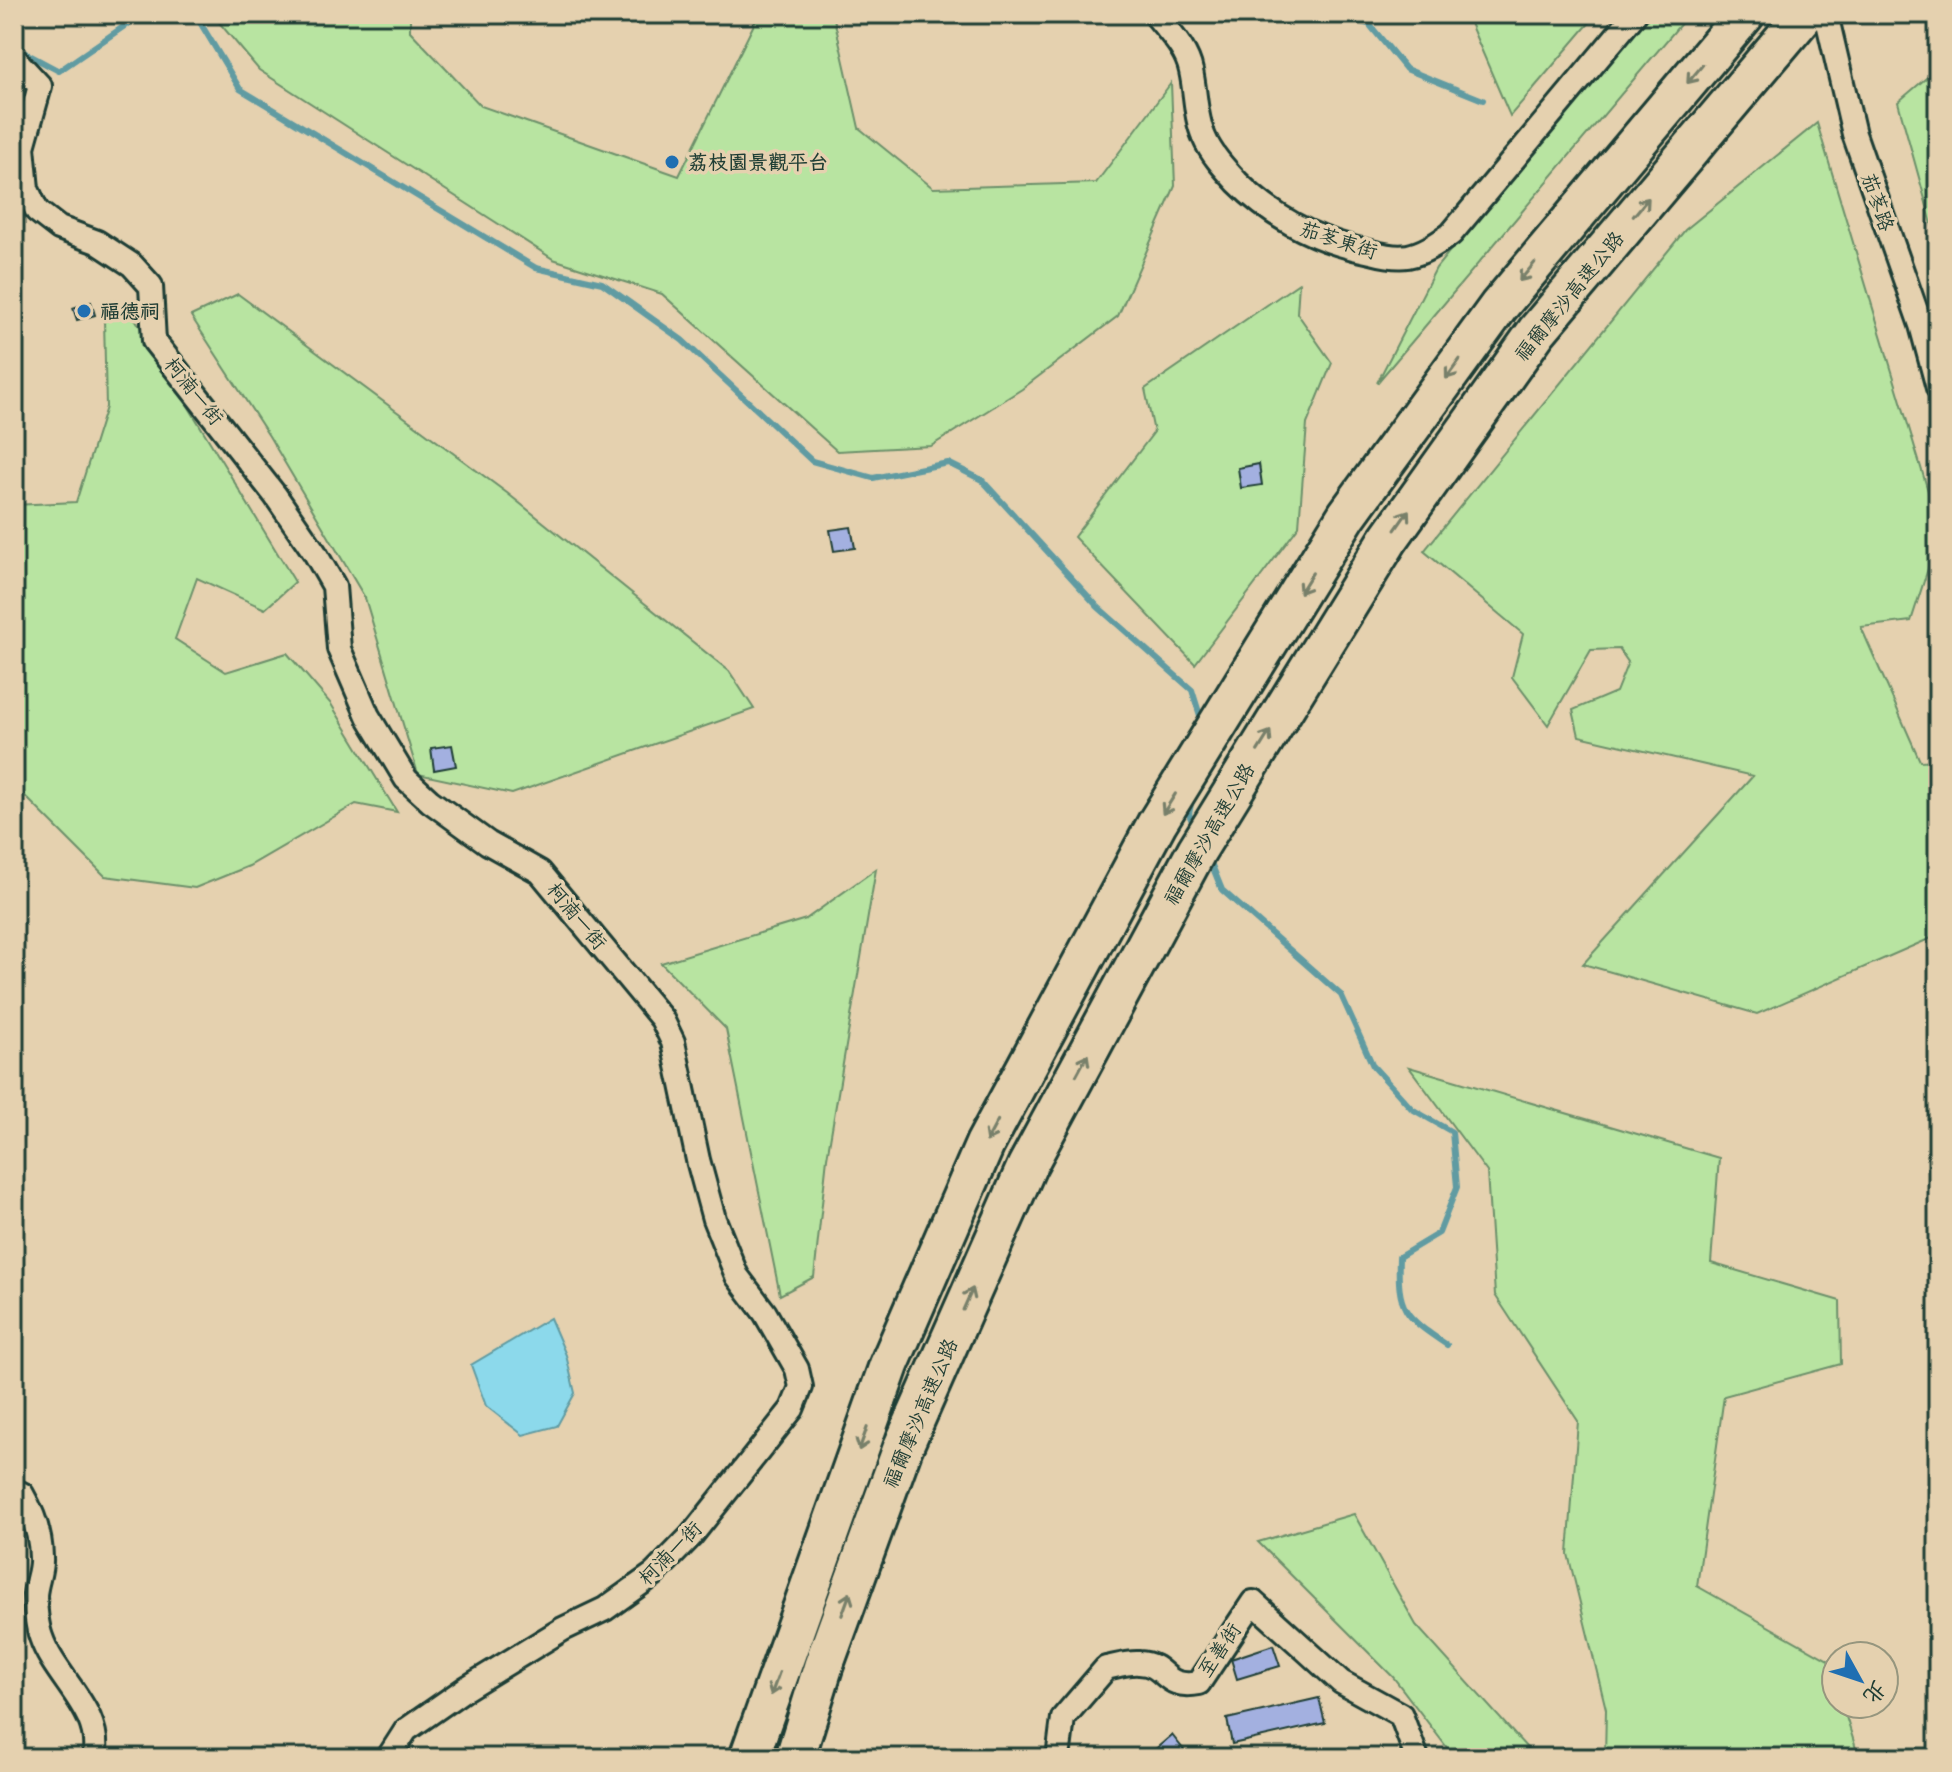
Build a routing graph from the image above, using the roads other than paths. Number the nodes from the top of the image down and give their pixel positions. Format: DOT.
graph roads {
  1 [pos="1155,14"];
  2 [pos="1635,14"];
  3 [pos="1745,14"];
  4 [pos="1805,14"];
  5 [pos="1826,14"];
  6 [pos="14,58"];
  7 [pos="1938,388"];
  8 [pos="14,1490"];
  9 [pos="94,1758"];
  10 [pos="388,1758"];
  11 [pos="749,1758"];
  12 [pos="795,1758"];
  13 [pos="1058,1758"];
  14 [pos="1417,1758"];
  1 -- 2 [label="street, 茄苳東街"];
  3 -- 11 [label="highway, 福爾摩沙高速公路, one-way"];
  12 -- 4 [label="highway, 福爾摩沙高速公路, one-way"];
  5 -- 7 [label="street, 茄苳路"];
  6 -- 10 [label="street, 柯湳一街"];
  8 -- 9 [label="street"];
  13 -- 14 [label="street, 至善街"];
}
